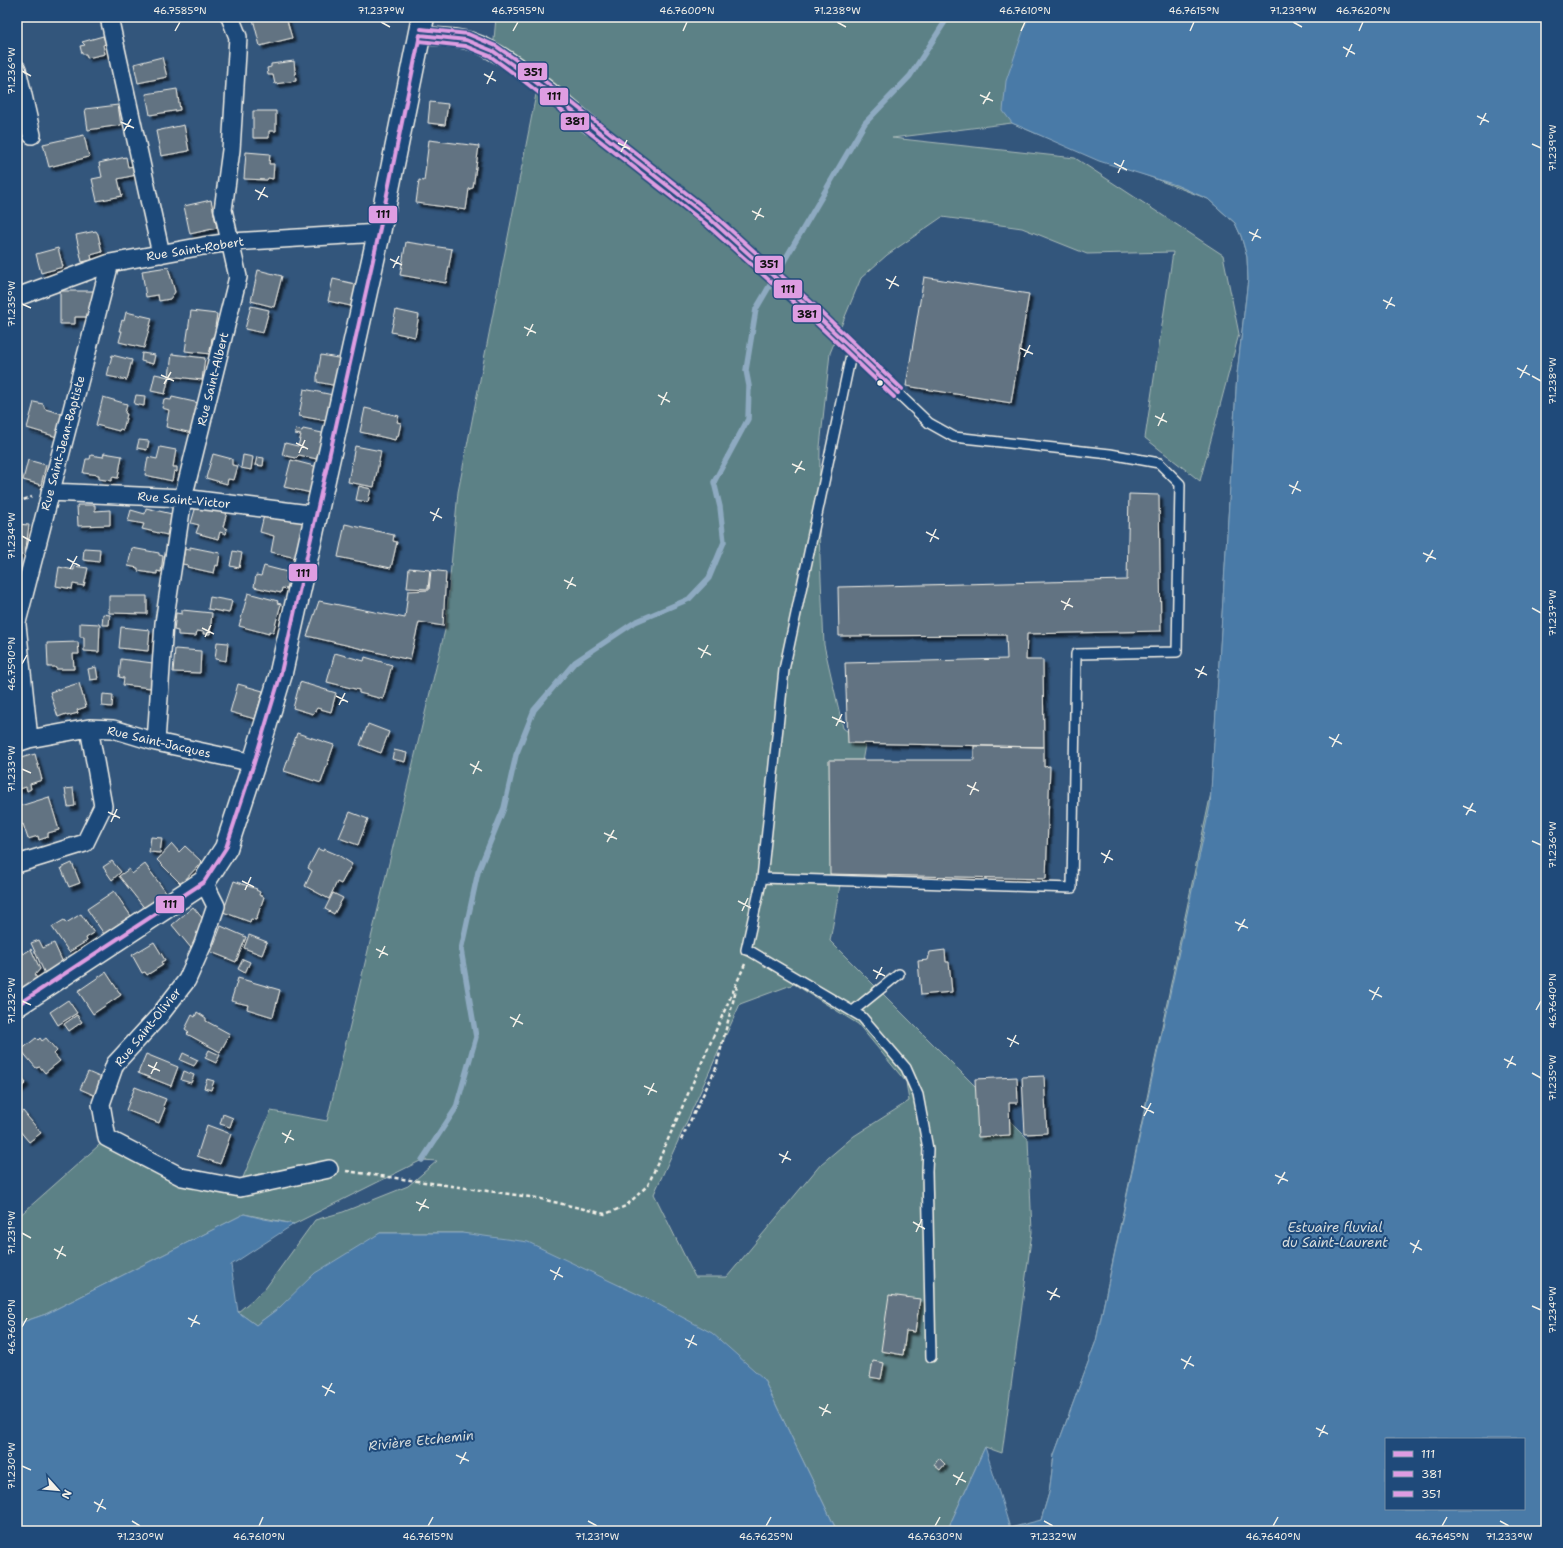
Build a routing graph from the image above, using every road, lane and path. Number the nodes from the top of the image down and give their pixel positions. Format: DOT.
graph roads {
  1 [pos="109,17"];
  2 [pos="230,17"];
  3 [pos="422,26"];
  4 [pos="17,69"];
  5 [pos="590,126"];
  6 [pos="32,135"];
  7 [pos="379,233"];
  8 [pos="231,242"];
  9 [pos="161,254"];
  10 [pos="110,263"];
  11 [pos="17,297"];
  12 [pos="852,350"];
  13 [pos="50,492"];
  14 [pos="183,498"];
  15 [pos="317,515"];
  16 [pos="17,623"];
  17 [pos="89,728"];
  18 [pos="23,741"];
  19 [pos="156,742"];
  20 [pos="254,763"];
  21 [pos="17,864"];
  22 [pos="762,878"];
  23 [pos="204,882"];
  24 [pos="748,951"];
  25 [pos="899,974"];
  26 [pos="740,975"];
  27 [pos="17,1005"];
  28 [pos="852,1011"];
  29 [pos="681,1140"];
  30 [pos="329,1169"];
  31 [pos="353,1172"];
  32 [pos="931,1357"];
  1 -- 9 [label="street"];
  2 -- 8 [label="street, Rue Saint-Albert"];
  3 -- 5 [label="street"];
  3 -- 7 [label="street"];
  4 -- 6 [label="street"];
  5 -- 12 [label="lane"];
  7 -- 8 [label="street, Rue Saint-Robert"];
  7 -- 15 [label="street"];
  8 -- 9 [label="street, Rue Saint-Robert"];
  8 -- 14 [label="street, Rue Saint-Albert"];
  9 -- 10 [label="street, Rue Saint-Robert"];
  10 -- 11 [label="street, Rue Saint-Robert"];
  10 -- 13 [label="street, Rue Saint-Jean-Baptiste"];
  12 -- 22 [label="lane"];
  12 -- 22 [label="lane"];
  13 -- 14 [label="street, Rue Saint-Victor"];
  13 -- 16 [label="street, Rue Saint-Jean-Baptiste"];
  14 -- 15 [label="street, Rue Saint-Victor"];
  14 -- 19 [label="street, Rue Saint-Albert"];
  15 -- 20 [label="street"];
  16 -- 18 [label="street, Rue Saint-Jean-Baptiste"];
  17 -- 18 [label="street, Rue Saint-Jacques"];
  17 -- 19 [label="street, Rue Saint-Jacques"];
  17 -- 21 [label="street"];
  19 -- 20 [label="street, Rue Saint-Jacques"];
  20 -- 23 [label="street"];
  22 -- 24 [label="lane"];
  23 -- 27 [label="street"];
  23 -- 30 [label="street, Rue Saint-Olivier"];
  24 -- 26 [label="path"];
  24 -- 28 [label="lane"];
  25 -- 28 [label="lane"];
  26 -- 29 [label="path"];
  26 -- 31 [label="path"];
  28 -- 32 [label="lane"];
}
